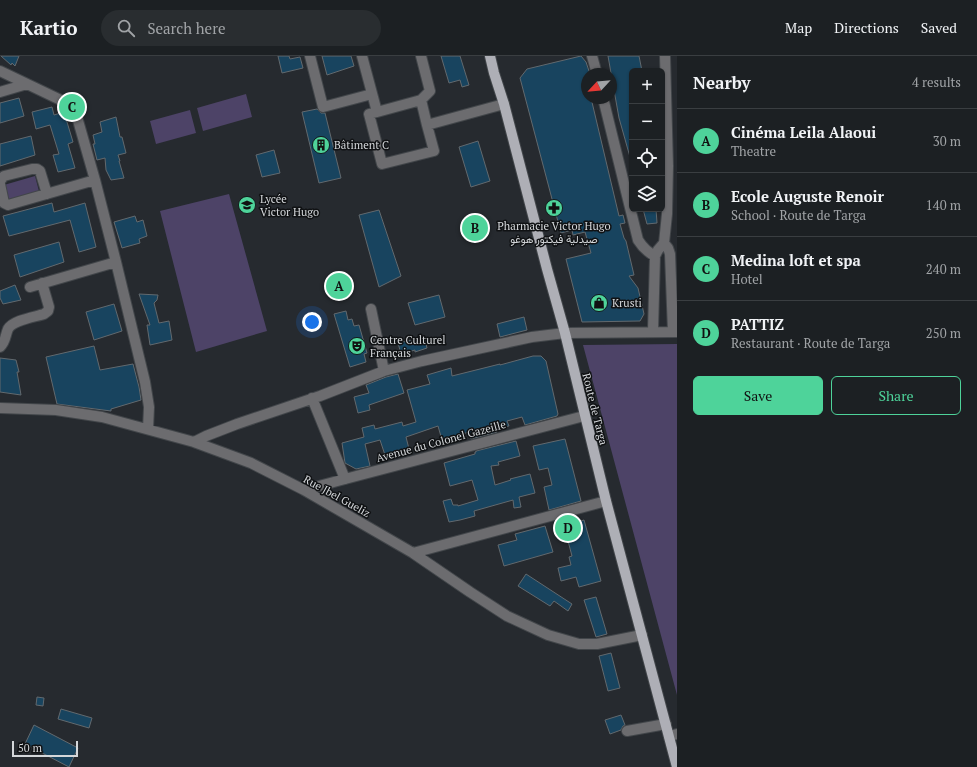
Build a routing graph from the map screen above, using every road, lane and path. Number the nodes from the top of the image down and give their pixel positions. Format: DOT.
graph roads {
  1 [pos="310,56"];
  2 [pos="362,56"];
  3 [pos="421,56"];
  4 [pos="490,56"];
  5 [pos="592,56"];
  6 [pos="665,56"];
  7 [pos="595,68"];
  8 [pos="0,71"];
  9 [pos="27,84"];
  10 [pos="0,92"];
  11 [pos="372,94"];
  12 [pos="421,100"];
  13 [pos="504,104"];
  14 [pos="604,104"];
  15 [pos="377,112"];
  16 [pos="427,125"];
  17 [pos="95,180"];
  18 [pos="0,181"];
  19 [pos="0,184"];
  20 [pos="47,194"];
  21 [pos="664,243"];
  22 [pos="656,256"];
  23 [pos="116,262"];
  24 [pos="42,284"];
  25 [pos="30,287"];
  26 [pos="371,309"];
  27 [pos="653,331"];
  28 [pos="675,332"];
  29 [pos="565,333"];
  30 [pos="0,347"];
  31 [pos="384,370"];
  32 [pos="312,398"];
  33 [pos="0,408"];
  34 [pos="584,416"];
  35 [pos="148,429"];
  36 [pos="194,442"];
  37 [pos="345,479"];
  38 [pos="304,490"];
  39 [pos="606,501"];
  40 [pos="413,553"];
  41 [pos="642,635"];
  42 [pos="666,724"];
  43 [pos="627,731"];
  44 [pos="673,735"];
  45 [pos="677,767"];
  1 -- 11 [label="street"];
  2 -- 11 [label="street"];
  3 -- 12 [label="street"];
  4 -- 13 [label="main road, Route de Targa"];
  5 -- 7 [label="street"];
  6 -- 21 [label="street"];
  8 -- 9 [label="street"];
  9 -- 10 [label="street"];
  9 -- 17 [label="street"];
  11 -- 15 [label="street"];
  12 -- 15 [label="street"];
  12 -- 16 [label="street"];
  13 -- 16 [label="street"];
  13 -- 29 [label="main road, Route de Targa"];
  14 -- 22 [label="street"];
  15 -- 16 [label="street"];
  17 -- 20 [label="street"];
  17 -- 23 [label="street"];
  18 -- 20 [label="street"];
  19 -- 20 [label="street"];
  21 -- 22 [label="street"];
  21 -- 28 [label="street"];
  22 -- 27 [label="street"];
  23 -- 24 [label="street"];
  23 -- 35 [label="street"];
  24 -- 25 [label="street"];
  24 -- 30 [label="street"];
  26 -- 31 [label="street"];
  27 -- 28 [label="street"];
  27 -- 29 [label="street"];
  29 -- 31 [label="street"];
  29 -- 34 [label="main road, Route de Targa"];
  31 -- 32 [label="street"];
  32 -- 36 [label="street"];
  32 -- 37 [label="street"];
  33 -- 35 [label="street, Rue Jbel Gueliz"];
  34 -- 37 [label="street, Avenue du Colonel Gazeille"];
  34 -- 39 [label="main road, Route de Targa"];
  35 -- 36 [label="street, Rue Jbel Gueliz"];
  36 -- 38 [label="street, Rue Jbel Gueliz"];
  37 -- 38 [label="street, Avenue du Colonel Gazeille"];
  38 -- 40 [label="street, Rue Jbel Gueliz"];
  39 -- 40 [label="street"];
  39 -- 41 [label="main road, Route de Targa"];
  40 -- 41 [label="street, Rue Jbel Gueliz"];
  41 -- 42 [label="main road, Route de Targa"];
  42 -- 43 [label="street"];
  42 -- 44 [label="main road, Route de Targa"];
  44 -- 45 [label="main road, Route de Targa"];
}
